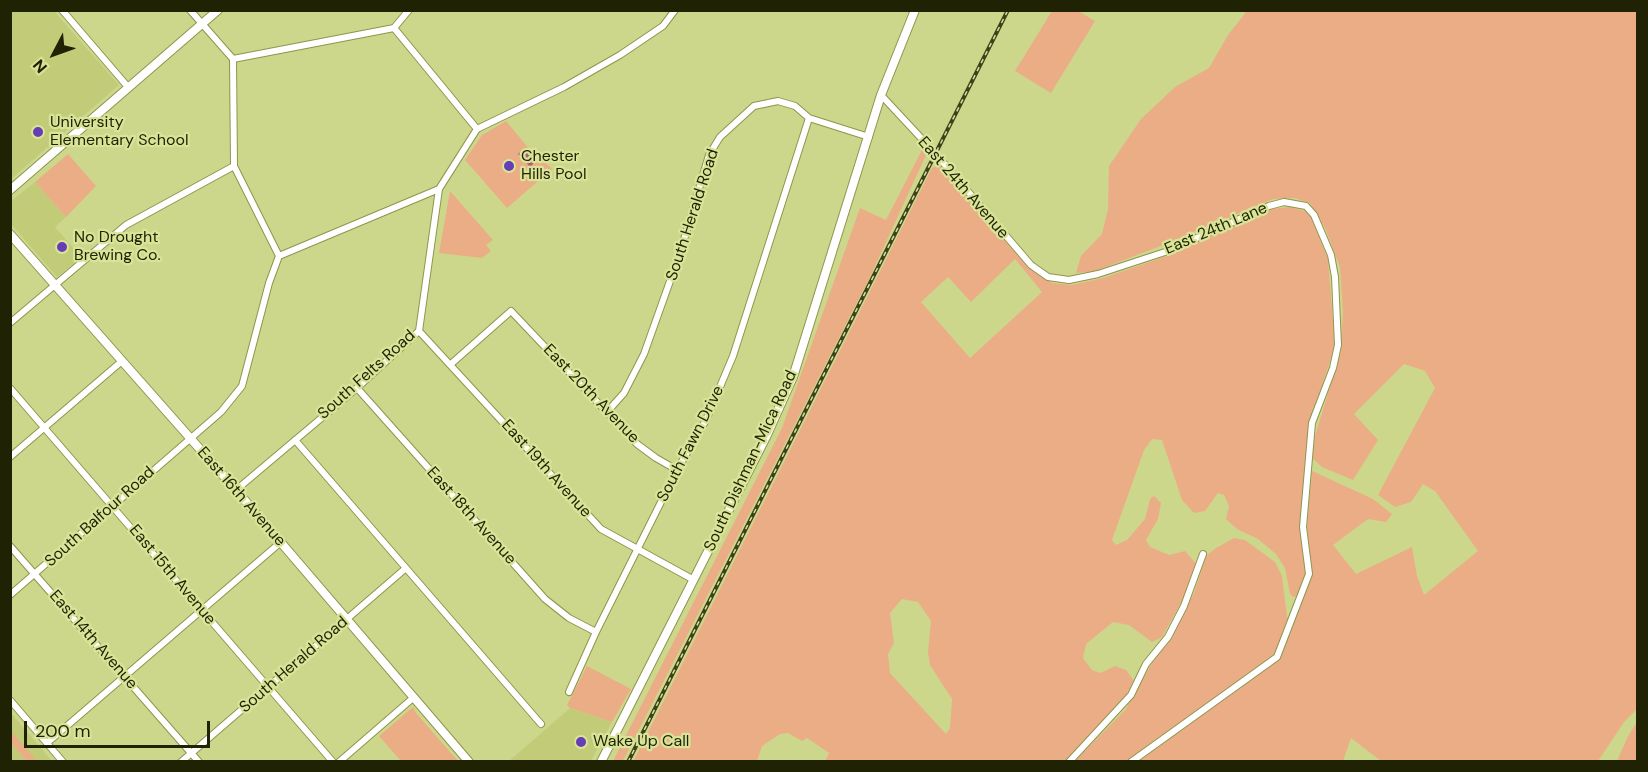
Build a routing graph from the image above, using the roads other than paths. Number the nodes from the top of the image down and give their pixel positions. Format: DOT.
graph roads {
  1 [pos="62,10"];
  2 [pos="190,10"];
  3 [pos="218,10"];
  4 [pos="409,10"];
  5 [pos="675,10"];
  6 [pos="915,10"];
  7 [pos="202,25"];
  8 [pos="394,28"];
  9 [pos="233,58"];
  10 [pos="129,87"];
  11 [pos="881,95"];
  12 [pos="809,118"];
  13 [pos="477,129"];
  14 [pos="869,137"];
  15 [pos="234,166"];
  16 [pos="439,189"];
  17 [pos="10,190"];
  18 [pos="10,234"];
  19 [pos="279,256"];
  20 [pos="1048,277"];
  21 [pos="55,285"];
  22 [pos="10,323"];
  23 [pos="418,331"];
  24 [pos="122,362"];
  25 [pos="451,364"];
  26 [pos="10,388"];
  27 [pos="357,388"];
  28 [pos="607,412"];
  29 [pos="45,428"];
  30 [pos="189,438"];
  31 [pos="295,440"];
  32 [pos="10,458"];
  33 [pos="678,470"];
  34 [pos="236,490"];
  35 [pos="112,505"];
  36 [pos="281,542"];
  37 [pos="10,546"];
  38 [pos="638,550"];
  39 [pos="1203,554"];
  40 [pos="406,568"];
  41 [pos="35,574"];
  42 [pos="694,580"];
  43 [pos="10,595"];
  44 [pos="202,610"];
  45 [pos="346,619"];
  46 [pos="596,632"];
  47 [pos="124,676"];
  48 [pos="269,687"];
  49 [pos="569,692"];
  50 [pos="413,698"];
  51 [pos="10,700"];
  52 [pos="541,724"];
  53 [pos="47,743"];
  54 [pos="192,752"];
  55 [pos="63,762"];
  56 [pos="181,762"];
  57 [pos="199,762"];
  58 [pos="333,762"];
  59 [pos="339,762"];
  60 [pos="469,762"];
  61 [pos="601,762"];
  62 [pos="1070,762"];
  63 [pos="1131,762"];
  1 -- 10 [label="street"];
  2 -- 7 [label="street"];
  3 -- 7 [label="street"];
  4 -- 8 [label="street"];
  5 -- 13 [label="street"];
  6 -- 11 [label="main road, South Dishman-Mica Road"];
  7 -- 9 [label="street"];
  7 -- 10 [label="street"];
  8 -- 9 [label="street"];
  8 -- 13 [label="street"];
  9 -- 15 [label="street"];
  10 -- 17 [label="street"];
  11 -- 14 [label="main road, South Dishman-Mica Road"];
  11 -- 20 [label="street, East 24th Avenue"];
  12 -- 14 [label="street, South Herald Road"];
  12 -- 28 [label="street, South Herald Road"];
  12 -- 33 [label="street, South Fawn Drive"];
  13 -- 16 [label="street"];
  14 -- 42 [label="main road, South Dishman-Mica Road"];
  15 -- 19 [label="street"];
  15 -- 21 [label="street"];
  16 -- 19 [label="street"];
  16 -- 23 [label="street, South Felts Road"];
  18 -- 21 [label="main road, East 16th Avenue"];
  19 -- 30 [label="street, South Balfour Road"];
  20 -- 63 [label="street, East 24th Lane"];
  21 -- 22 [label="street"];
  21 -- 24 [label="main road, East 16th Avenue"];
  23 -- 25 [label="street, East 19th Avenue"];
  23 -- 27 [label="street, South Felts Road"];
  24 -- 29 [label="street"];
  24 -- 30 [label="main road, East 16th Avenue"];
  25 -- 28 [label="street, East 20th Avenue"];
  25 -- 38 [label="street, East 19th Avenue"];
  26 -- 29 [label="street, East 15th Avenue"];
  27 -- 31 [label="street, South Felts Road"];
  27 -- 46 [label="street, East 18th Avenue"];
  28 -- 33 [label="street, East 20th Avenue"];
  29 -- 32 [label="street"];
  29 -- 35 [label="street, East 15th Avenue"];
  30 -- 34 [label="main road, East 16th Avenue"];
  30 -- 35 [label="street, South Balfour Road"];
  31 -- 34 [label="street, South Felts Road"];
  31 -- 40 [label="street"];
  33 -- 38 [label="street, South Fawn Drive"];
  34 -- 36 [label="main road, East 16th Avenue"];
  35 -- 41 [label="street, South Balfour Road"];
  35 -- 44 [label="street, East 15th Avenue"];
  36 -- 44 [label="street"];
  36 -- 45 [label="main road, East 16th Avenue"];
  37 -- 41 [label="street, East 14th Avenue"];
  38 -- 42 [label="street, East 19th Avenue"];
  38 -- 46 [label="street, South Fawn Drive"];
  39 -- 62 [label="street"];
  40 -- 45 [label="street, South Herald Road"];
  40 -- 52 [label="street"];
  41 -- 43 [label="street, South Balfour Road"];
  41 -- 47 [label="street, East 14th Avenue"];
  42 -- 61 [label="main road, South Dishman-Mica Road"];
  44 -- 47 [label="street"];
  44 -- 48 [label="street, East 15th Avenue"];
  45 -- 48 [label="street, South Herald Road"];
  45 -- 50 [label="main road, East 16th Avenue"];
  46 -- 49 [label="street, South Fawn Drive"];
  47 -- 53 [label="street"];
  47 -- 54 [label="street, East 14th Avenue"];
  48 -- 54 [label="street, South Herald Road"];
  48 -- 58 [label="street, East 15th Avenue"];
  50 -- 59 [label="street"];
  50 -- 60 [label="main road, East 16th Avenue"];
  51 -- 53 [label="street"];
  53 -- 55 [label="street"];
  54 -- 56 [label="street, South Herald Road"];
  54 -- 57 [label="street, East 14th Avenue"];
}
